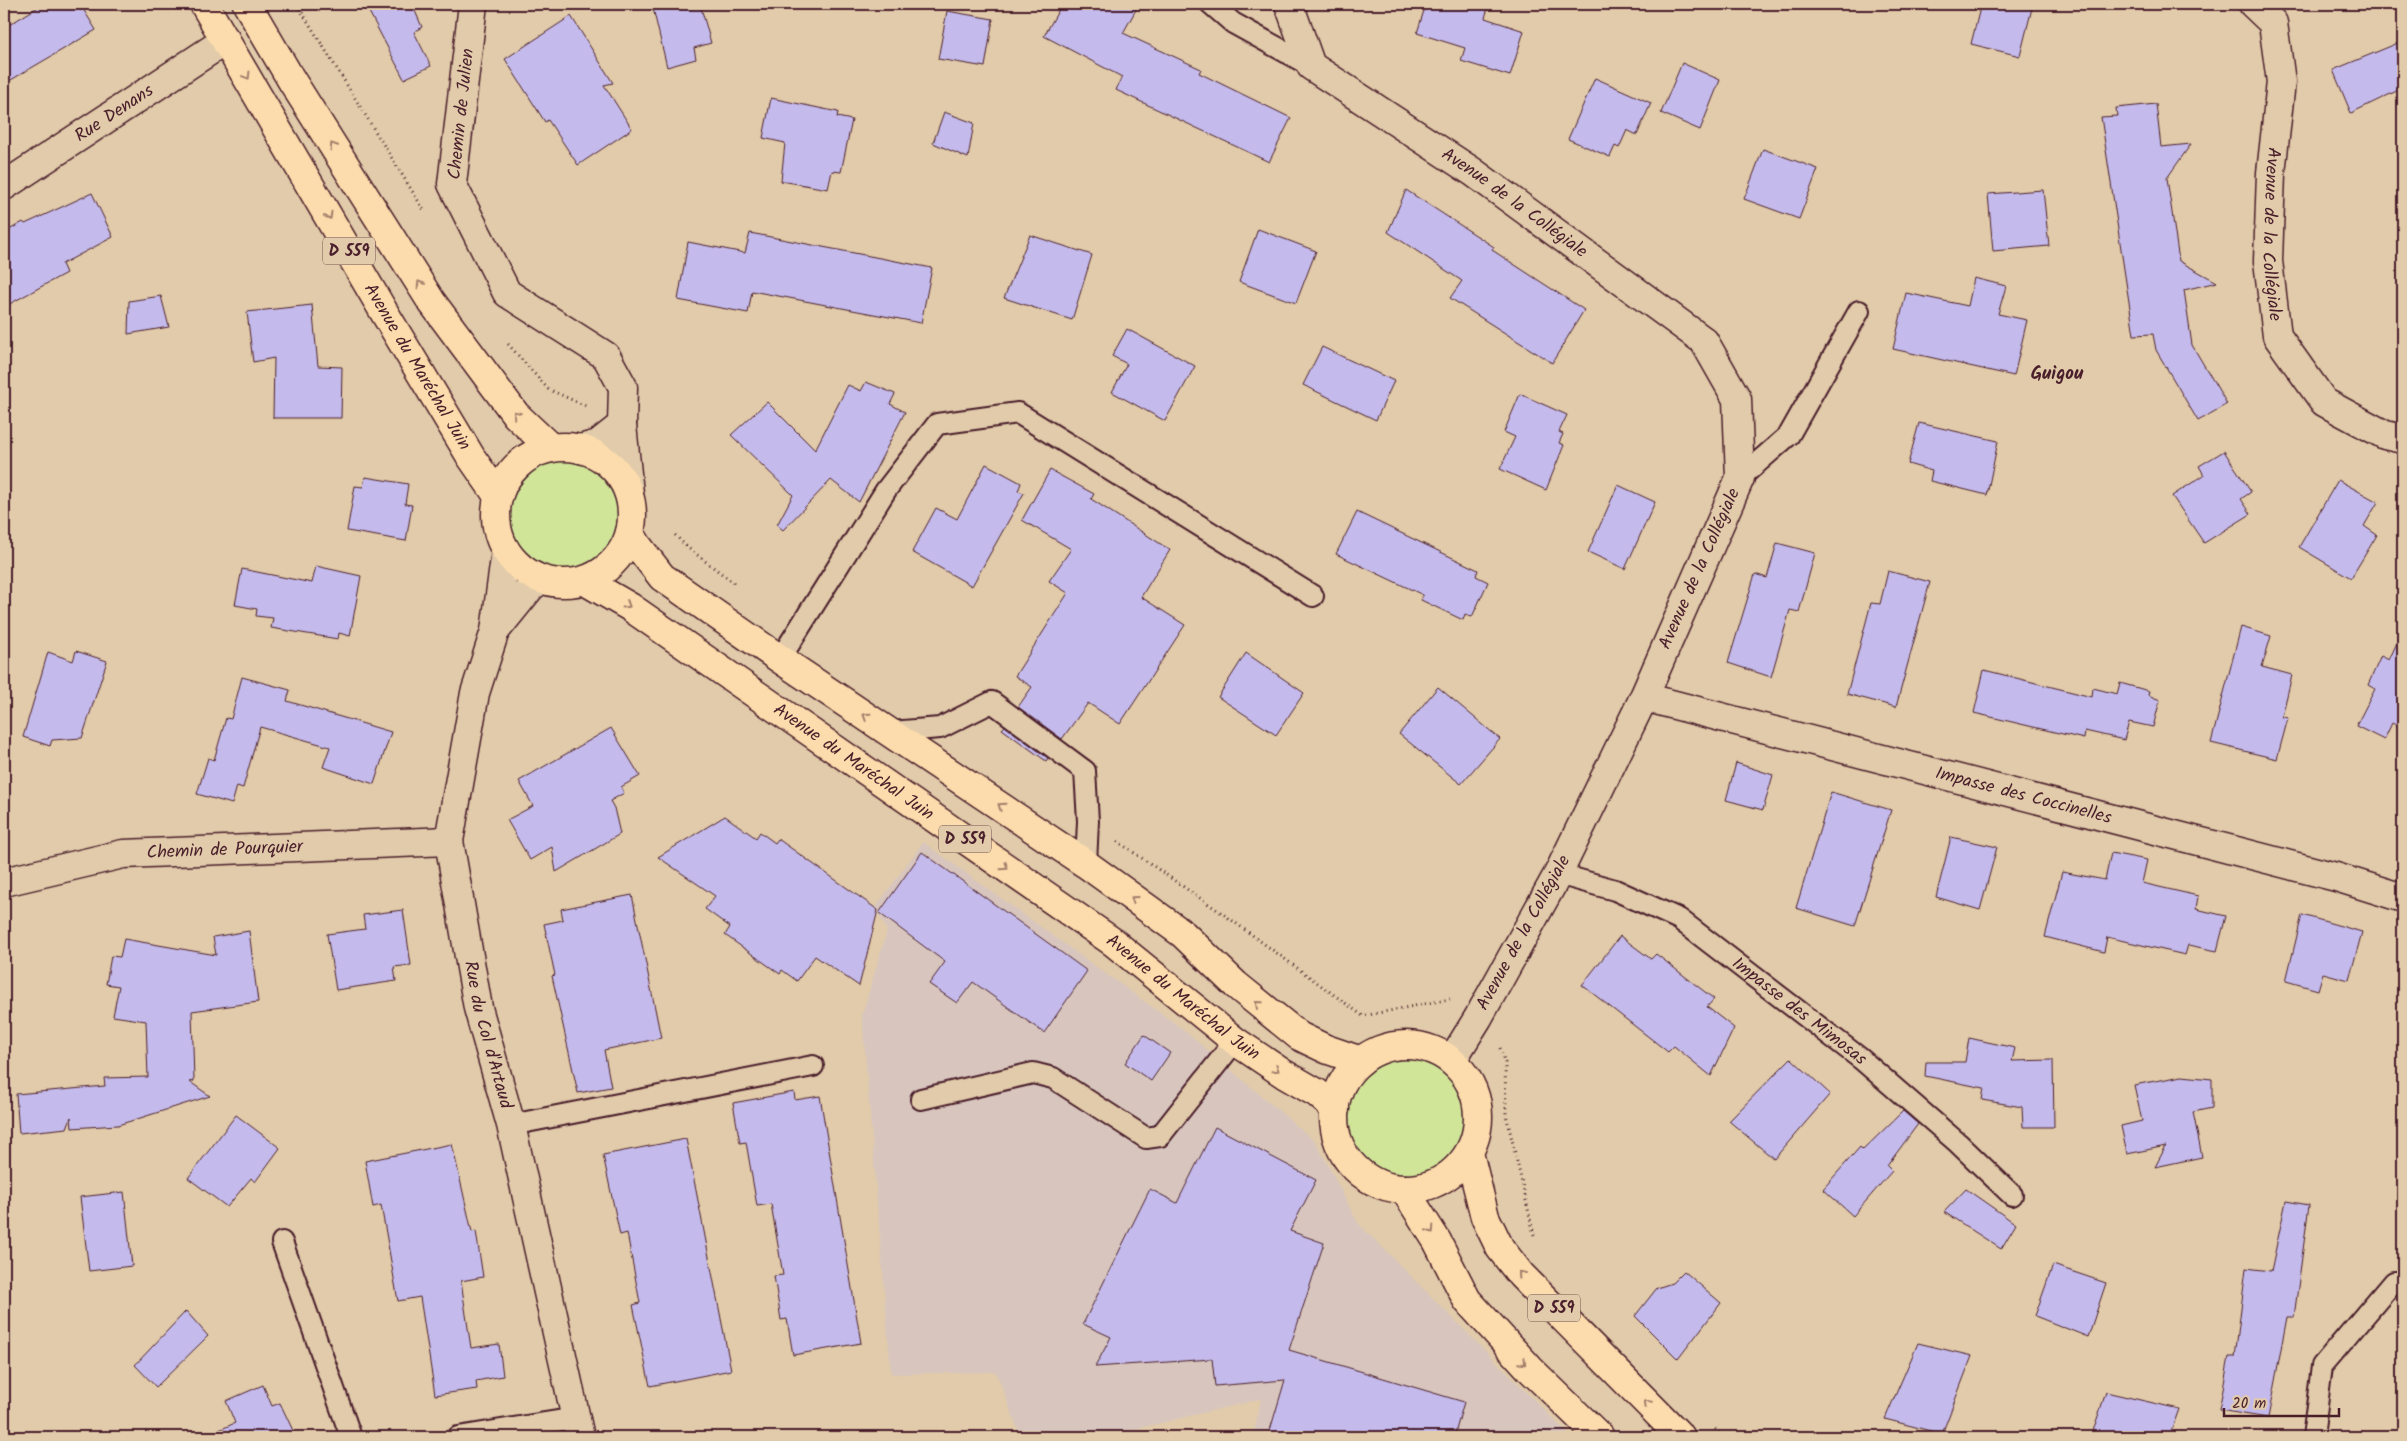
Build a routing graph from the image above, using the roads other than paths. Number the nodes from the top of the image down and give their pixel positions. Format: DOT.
graph roads {
  1 [pos="204,4"];
  2 [pos="247,4"];
  3 [pos="473,4"];
  4 [pos="1210,4"];
  5 [pos="1289,4"];
  6 [pos="2253,4"];
  7 [pos="226,40"];
  8 [pos="1311,66"];
  9 [pos="4,186"];
  10 [pos="1859,311"];
  11 [pos="622,425"];
  12 [pos="2403,439"];
  13 [pos="551,448"];
  14 [pos="580,448"];
  15 [pos="1740,478"];
  16 [pos="629,493"];
  17 [pos="498,496"];
  18 [pos="630,533"];
  19 [pos="506,551"];
  20 [pos="540,579"];
  21 [pos="585,581"];
  22 [pos="1313,596"];
  23 [pos="495,631"];
  24 [pos="780,659"];
  25 [pos="1644,697"];
  26 [pos="891,732"];
  27 [pos="449,841"];
  28 [pos="1086,864"];
  29 [pos="1558,874"];
  30 [pos="4,882"];
  31 [pos="2403,898"];
  32 [pos="1235,1041"];
  33 [pos="1360,1060"];
  34 [pos="1452,1060"];
  35 [pos="813,1066"];
  36 [pos="921,1099"];
  37 [pos="1334,1109"];
  38 [pos="511,1125"];
  39 [pos="1469,1153"];
  40 [pos="1404,1189"];
  41 [pos="2012,1195"];
  42 [pos="282,1242"];
  43 [pos="2403,1282"];
  44 [pos="578,1428"];
  45 [pos="351,1437"];
  46 [pos="458,1437"];
  47 [pos="1600,1437"];
  48 [pos="1681,1437"];
  49 [pos="2313,1437"];
  1 -- 7 [label="main road, Avenue du Maréchal Juin / D 559"];
  13 -- 2 [label="main road, one-way"];
  3 -- 11 [label="street, Chemin de Julien"];
  4 -- 8 [label="lane"];
  5 -- 8 [label="street"];
  6 -- 12 [label="street, Avenue de la Collégiale"];
  7 -- 9 [label="street, Rue Denans"];
  7 -- 17 [label="main road, Avenue du Maréchal Juin / D 559, one-way"];
  8 -- 15 [label="street, Avenue de la Collégiale"];
  10 -- 15 [label="lane"];
  11 -- 14 [label="street"];
  11 -- 16 [label="street, Chemin de Julien"];
  13 -- 14 [label="main road"];
  13 -- 17 [label="main road"];
  14 -- 16 [label="main road"];
  15 -- 25 [label="street, Avenue de la Collégiale"];
  16 -- 18 [label="main road"];
  17 -- 19 [label="main road"];
  18 -- 21 [label="main road"];
  18 -- 24 [label="main road, D 559"];
  19 -- 20 [label="main road"];
  19 -- 23 [label="street, Rue du Col d'Artaud"];
  20 -- 21 [label="main road"];
  20 -- 23 [label="street, Rue du Col d'Artaud"];
  21 -- 32 [label="main road, Avenue du Maréchal Juin / D 559, one-way"];
  22 -- 24 [label="lane"];
  23 -- 27 [label="street, Rue du Col d'Artaud"];
  26 -- 24 [label="main road, D 559, one-way"];
  25 -- 29 [label="street, Avenue de la Collégiale"];
  25 -- 31 [label="street, Impasse des Coccinelles"];
  28 -- 26 [label="main road, D 559, one-way"];
  26 -- 28 [label="lane"];
  27 -- 30 [label="street, Chemin de Pourquier"];
  27 -- 38 [label="street, Rue du Col d'Artaud"];
  33 -- 28 [label="main road, D 559, one-way"];
  29 -- 34 [label="street, Avenue de la Collégiale"];
  29 -- 41 [label="lane, Impasse des Mimosas"];
  32 -- 36 [label="lane"];
  32 -- 37 [label="main road, Avenue du Maréchal Juin / D 559, one-way"];
  33 -- 34 [label="main road"];
  33 -- 37 [label="main road"];
  34 -- 39 [label="main road"];
  35 -- 38 [label="lane"];
  37 -- 40 [label="main road"];
  38 -- 44 [label="street, Rue du Col d'Artaud"];
  39 -- 40 [label="main road"];
  48 -- 39 [label="main road, D 559, one-way"];
  40 -- 47 [label="main road, one-way"];
  42 -- 45 [label="lane"];
  43 -- 49 [label="lane"];
  44 -- 46 [label="lane"];
}
